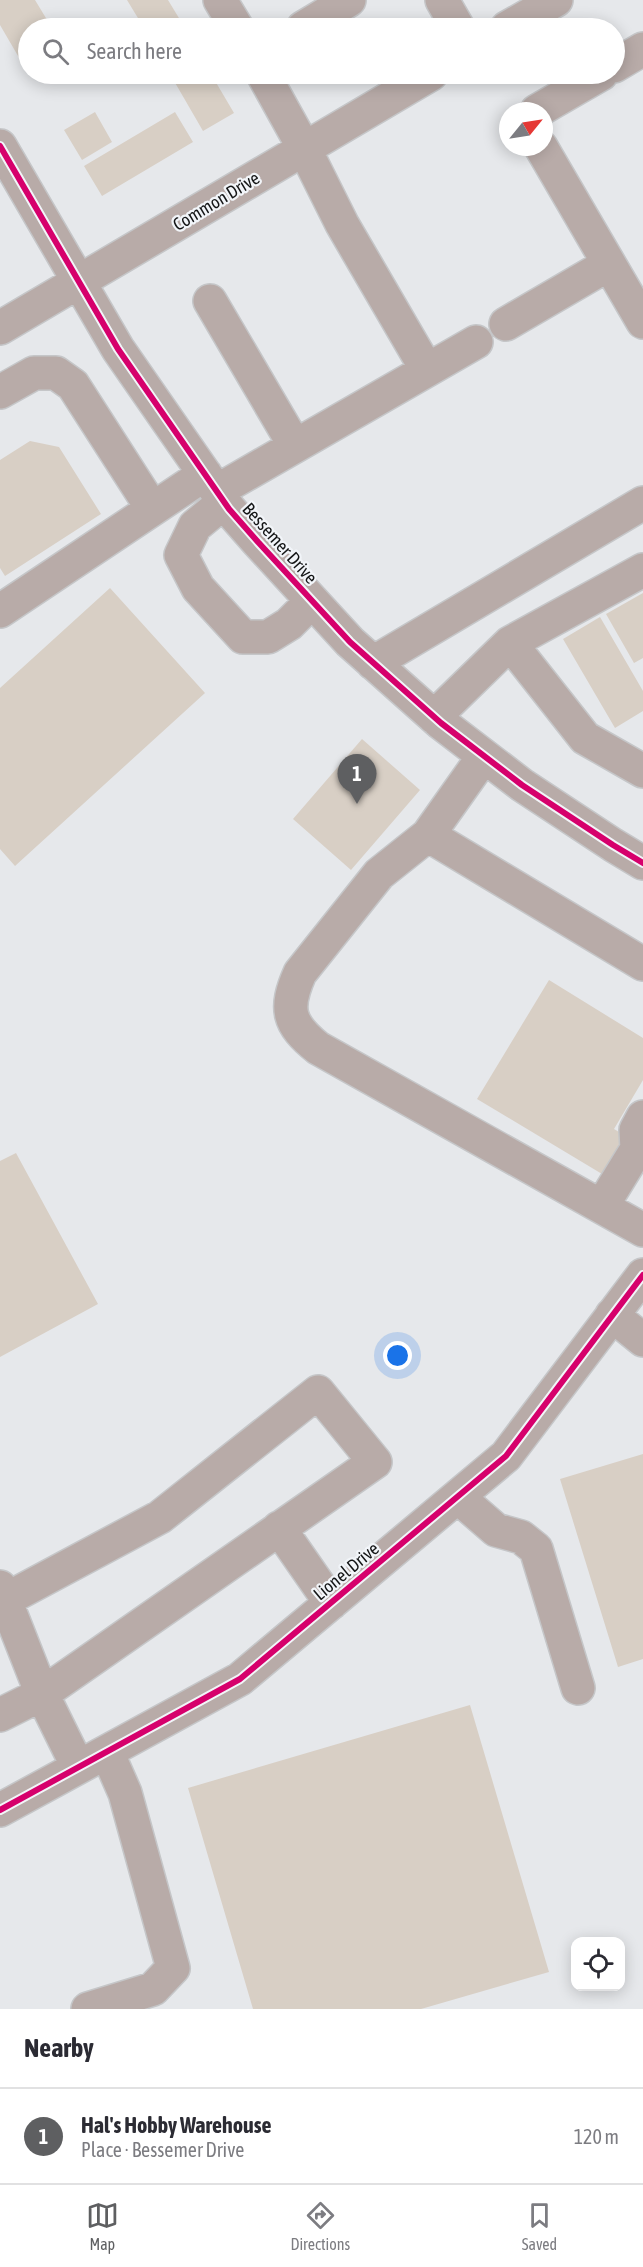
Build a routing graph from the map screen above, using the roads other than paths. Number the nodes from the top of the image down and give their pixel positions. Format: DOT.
graph roads {
  1 [pos="220,0"];
  2 [pos="349,0"];
  3 [pos="442,0"];
  4 [pos="556,0"];
  5 [pos="231,18"];
  6 [pos="319,18"];
  7 [pos="452,18"];
  8 [pos="524,18"];
  9 [pos="643,49"];
  10 [pos="625,60"];
  11 [pos="269,84"];
  12 [pos="414,84"];
  13 [pos="584,84"];
  14 [pos="553,102"];
  15 [pos="0,146"];
  16 [pos="304,148"];
  17 [pos="546,156"];
  18 [pos="609,264"];
  19 [pos="78,282"];
  20 [pos="210,301"];
  21 [pos="643,322"];
  22 [pos="506,324"];
  23 [pos="0,328"];
  24 [pos="476,342"];
  25 [pos="428,370"];
  26 [pos="0,393"];
  27 [pos="295,446"];
  28 [pos="215,489"];
  29 [pos="643,503"];
  30 [pos="152,508"];
  31 [pos="643,570"];
  32 [pos="312,601"];
  33 [pos="0,611"];
  34 [pos="510,643"];
  35 [pos="373,663"];
  36 [pos="434,717"];
  37 [pos="484,756"];
  38 [pos="643,771"];
  39 [pos="428,836"];
  40 [pos="643,863"];
  41 [pos="643,964"];
  42 [pos="643,1118"];
  43 [pos="602,1206"];
  44 [pos="643,1230"];
  45 [pos="643,1275"];
  46 [pos="612,1315"];
  47 [pos="643,1340"];
  48 [pos="458,1497"];
  49 [pos="279,1528"];
  50 [pos="3,1594"];
  51 [pos="331,1603"];
  52 [pos="578,1688"];
  53 [pos="42,1694"];
  54 [pos="0,1715"];
  55 [pos="107,1752"];
  56 [pos="78,1767"];
  57 [pos="0,1810"];
  58 [pos="88,2009"];
  1 -- 5 [label="street"];
  2 -- 6 [label="street"];
  3 -- 7 [label="street"];
  4 -- 8 [label="street"];
  9 -- 10 [label="street"];
  11 -- 16 [label="street"];
  12 -- 16 [label="street, Common Drive"];
  13 -- 14 [label="street"];
  15 -- 19 [label="street, Bessemer Drive"];
  16 -- 19 [label="street, Common Drive"];
  16 -- 25 [label="street"];
  17 -- 18 [label="street"];
  18 -- 21 [label="street"];
  18 -- 22 [label="street"];
  19 -- 23 [label="street, Common Drive"];
  19 -- 28 [label="street, Bessemer Drive"];
  20 -- 27 [label="street"];
  24 -- 25 [label="street"];
  25 -- 27 [label="street"];
  26 -- 30 [label="street"];
  27 -- 28 [label="street"];
  28 -- 30 [label="street"];
  28 -- 32 [label="street, Bessemer Drive"];
  28 -- 32 [label="street"];
  29 -- 35 [label="street"];
  30 -- 33 [label="street"];
  31 -- 34 [label="street"];
  32 -- 35 [label="street, Bessemer Drive"];
  34 -- 36 [label="street"];
  34 -- 38 [label="street"];
  35 -- 36 [label="street, Bessemer Drive"];
  36 -- 37 [label="street, Bessemer Drive"];
  37 -- 39 [label="street"];
  37 -- 40 [label="street, Bessemer Drive"];
  39 -- 41 [label="street"];
  39 -- 43 [label="street"];
  42 -- 43 [label="street"];
  43 -- 44 [label="street"];
  45 -- 46 [label="street, Lionel Drive"];
  46 -- 47 [label="street"];
  46 -- 48 [label="street, Lionel Drive"];
  48 -- 51 [label="street, Lionel Drive"];
  48 -- 52 [label="street"];
  49 -- 50 [label="street"];
  49 -- 51 [label="street"];
  49 -- 53 [label="street"];
  50 -- 53 [label="street"];
  51 -- 55 [label="street, Lionel Drive"];
  53 -- 54 [label="street"];
  53 -- 56 [label="street"];
  55 -- 56 [label="street, Lionel Drive"];
  55 -- 58 [label="street"];
  56 -- 57 [label="street, Lionel Drive"];
}
